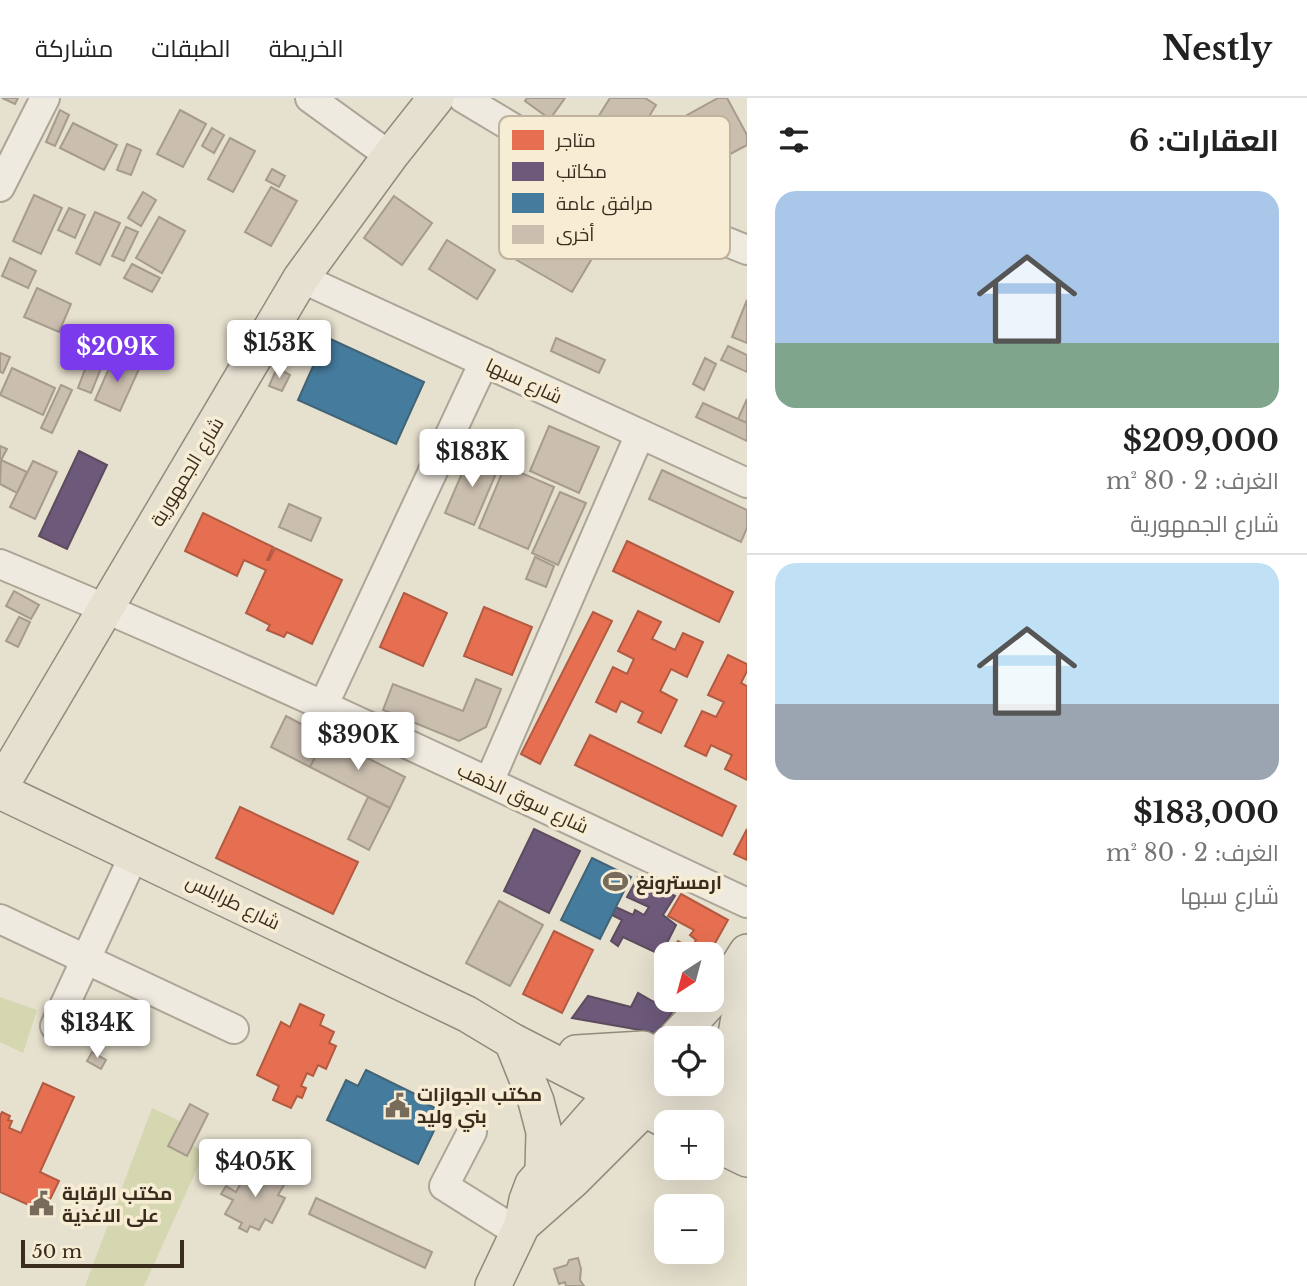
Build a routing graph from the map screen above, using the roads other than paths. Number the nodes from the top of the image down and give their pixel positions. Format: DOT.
graph roads {
  1 [pos="44,98"];
  2 [pos="310,98"];
  3 [pos="436,98"];
  4 [pos="463,98"];
  5 [pos="499,120"];
  6 [pos="390,156"];
  7 [pos="0,187"];
  8 [pos="730,243"];
  9 [pos="747,250"];
  10 [pos="301,278"];
  11 [pos="484,362"];
  12 [pos="639,434"];
  13 [pos="747,483"];
  14 [pos="0,564"];
  15 [pos="106,608"];
  16 [pos="324,704"];
  17 [pos="489,782"];
  18 [pos="0,789"];
  19 [pos="134,855"];
  20 [pos="747,903"];
  21 [pos="0,919"];
  22 [pos="747,953"];
  23 [pos="86,959"];
  24 [pos="745,999"];
  25 [pos="467,1014"];
  26 [pos="55,1026"];
  27 [pos="687,1026"];
  28 [pos="723,1026"];
  29 [pos="234,1028"];
  30 [pos="512,1041"];
  31 [pos="654,1047"];
  32 [pos="576,1053"];
  33 [pos="654,1057"];
  34 [pos="624,1084"];
  35 [pos="664,1105"];
  36 [pos="744,1124"];
  37 [pos="472,1132"];
  38 [pos="724,1148"];
  39 [pos="747,1159"];
  40 [pos="543,1171"];
  41 [pos="520,1229"];
  42 [pos="493,1286"];
  1 -- 7 [label="street"];
  2 -- 6 [label="street"];
  3 -- 6 [label="main road, شارع الجمهورية"];
  4 -- 5 [label="street"];
  6 -- 10 [label="main road, شارع الجمهورية"];
  8 -- 9 [label="street"];
  10 -- 11 [label="street, شارع سبها"];
  10 -- 15 [label="main road, شارع الجمهورية"];
  11 -- 12 [label="street, شارع سبها"];
  11 -- 16 [label="street"];
  12 -- 13 [label="street, شارع سبها"];
  12 -- 17 [label="street"];
  14 -- 15 [label="street, شارع سوق الذهب"];
  15 -- 16 [label="street, شارع سوق الذهب"];
  15 -- 18 [label="main road, شارع الجمهورية"];
  16 -- 17 [label="street, شارع سوق الذهب"];
  17 -- 20 [label="street, شارع سوق الذهب"];
  18 -- 19 [label="main road, شارع طرابلس"];
  19 -- 23 [label="street"];
  19 -- 25 [label="main road, شارع طرابلس"];
  21 -- 23 [label="street"];
  22 -- 27 [label="main road"];
  23 -- 26 [label="street"];
  23 -- 29 [label="street"];
  24 -- 28 [label="main road"];
  24 -- 36 [label="main road"];
  25 -- 30 [label="main road, شارع طرابلس"];
  25 -- 32 [label="main road, شارع طرابلس"];
  30 -- 34 [label="main road, شارع طرابلس"];
  30 -- 40 [label="main road"];
  31 -- 32 [label="main road"];
  32 -- 34 [label="main road, شارع طرابلس"];
  33 -- 34 [label="main road"];
  34 -- 35 [label="main road, شارع طرابلس"];
  34 -- 40 [label="main road"];
  35 -- 36 [label="main road, شارع طرابلس"];
  35 -- 41 [label="main road"];
  37 -- 41 [label="street"];
  38 -- 39 [label="main road"];
  40 -- 41 [label="main road"];
  41 -- 42 [label="main road"];
}
